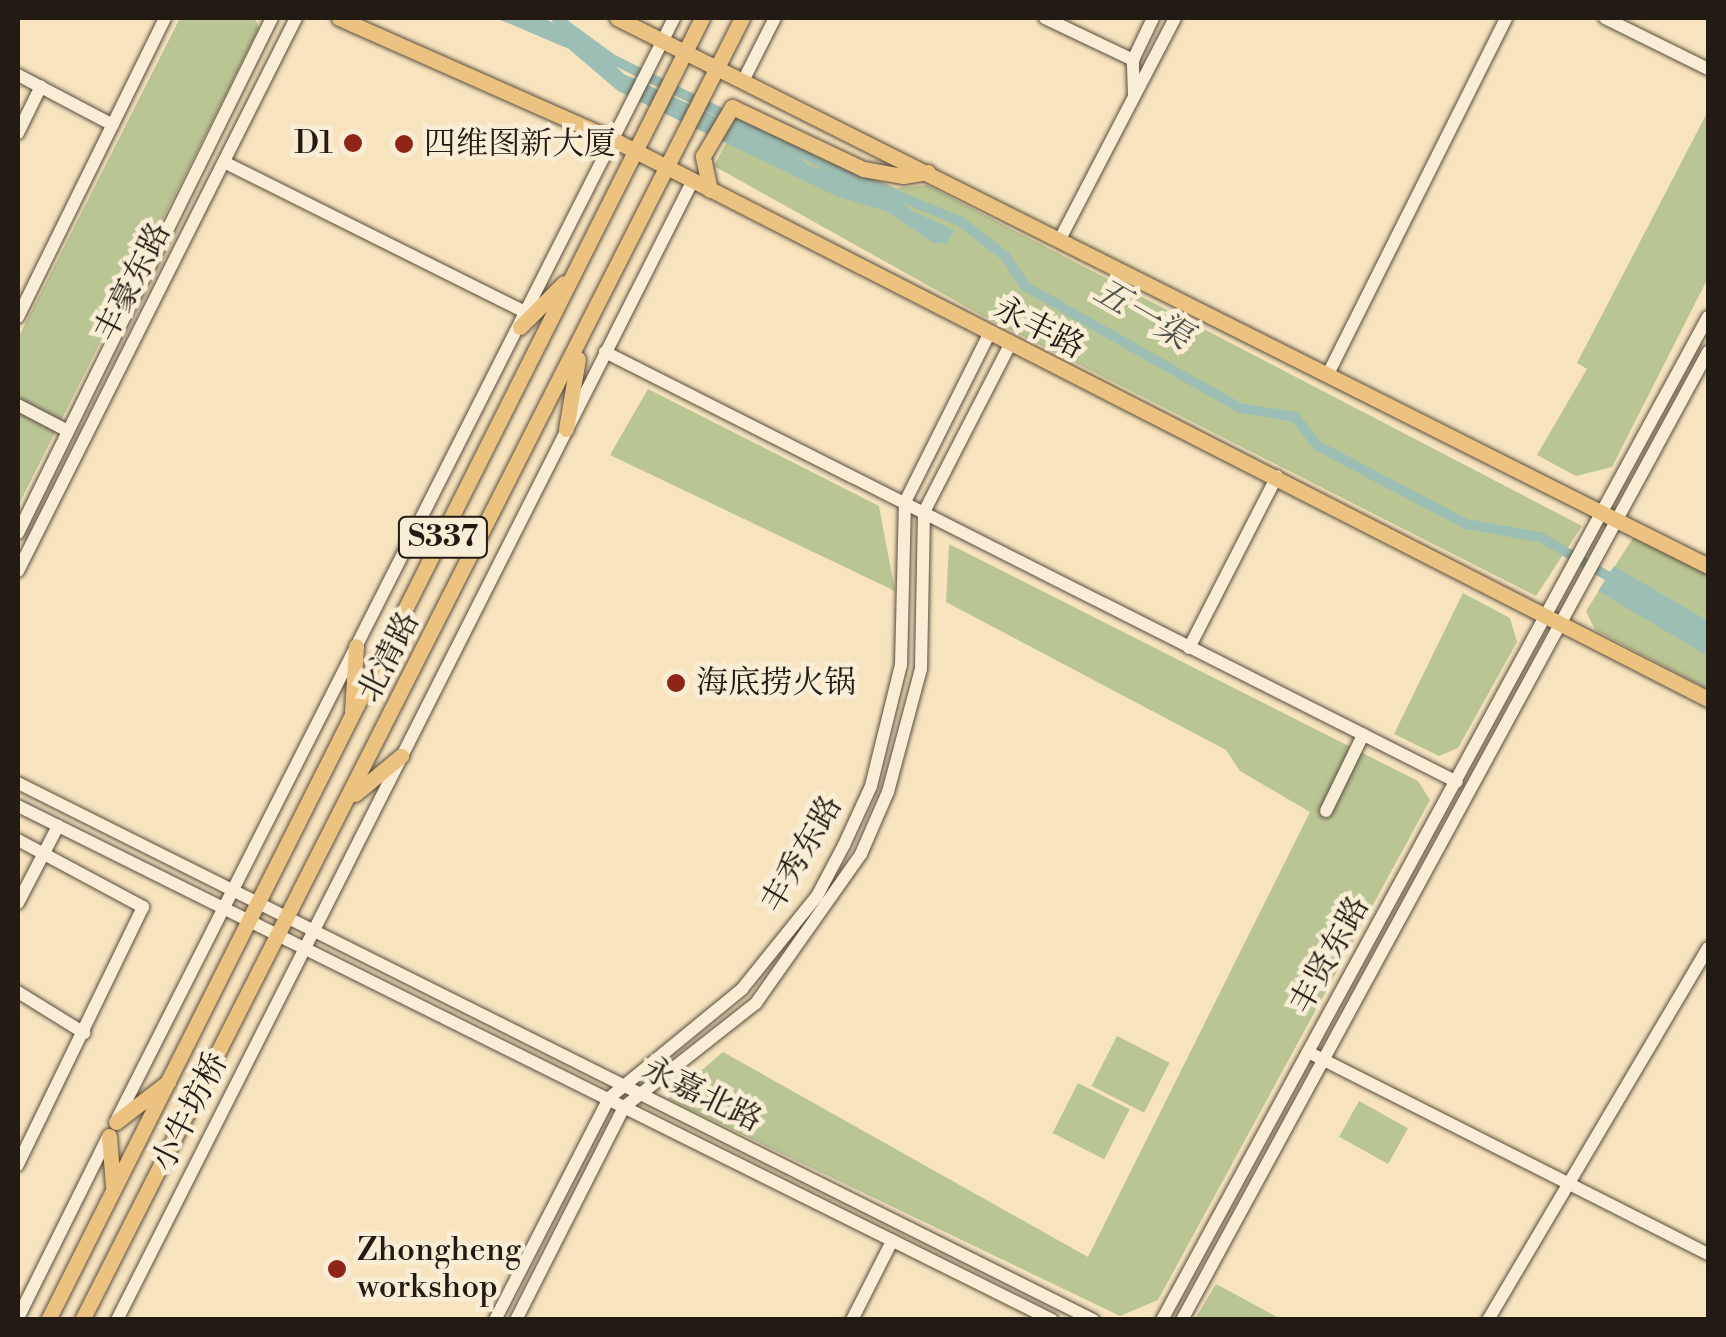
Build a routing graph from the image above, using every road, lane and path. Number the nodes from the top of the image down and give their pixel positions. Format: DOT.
graph roads {
  1 [pos="166,18"];
  2 [pos="272,18"];
  3 [pos="296,18"];
  4 [pos="339,18"];
  5 [pos="617,18"];
  6 [pos="674,18"];
  7 [pos="702,18"];
  8 [pos="742,18"];
  9 [pos="775,18"];
  10 [pos="1045,18"];
  11 [pos="1153,18"];
  12 [pos="1175,18"];
  13 [pos="1506,18"];
  14 [pos="1605,18"];
  15 [pos="664,40"];
  16 [pos="685,52"];
  17 [pos="1132,60"];
  18 [pos="1708,69"];
  19 [pos="716,70"];
  20 [pos="18,75"];
  21 [pos="743,81"];
  22 [pos="41,86"];
  23 [pos="1135,100"];
  24 [pos="113,125"];
  25 [pos="18,133"];
  26 [pos="614,140"];
  27 [pos="634,152"];
  28 [pos="224,162"];
  29 [pos="668,168"];
  30 [pos="928,172"];
  31 [pos="692,182"];
  32 [pos="712,194"];
  33 [pos="1060,238"];
  34 [pos="574,273"];
  35 [pos="1708,317"];
  36 [pos="18,318"];
  37 [pos="524,320"];
  38 [pos="988,334"];
  39 [pos="581,341"];
  40 [pos="1010,345"];
  41 [pos="605,352"];
  42 [pos="1708,352"];
  43 [pos="1328,374"];
  44 [pos="18,405"];
  45 [pos="566,429"];
  46 [pos="68,431"];
  47 [pos="1277,476"];
  48 [pos="906,502"];
  49 [pos="924,512"];
  50 [pos="1613,517"];
  51 [pos="18,533"];
  52 [pos="1708,566"];
  53 [pos="18,570"];
  54 [pos="1555,620"];
  55 [pos="356,646"];
  56 [pos="1190,648"];
  57 [pos="1708,699"];
  58 [pos="352,722"];
  59 [pos="1363,735"];
  60 [pos="402,756"];
  61 [pos="1457,782"];
  62 [pos="18,783"];
  63 [pos="348,800"];
  64 [pos="18,806"];
  65 [pos="1326,811"];
  66 [pos="58,826"];
  67 [pos="18,840"];
  68 [pos="44,852"];
  69 [pos="233,890"];
  70 [pos="18,903"];
  71 [pos="262,904"];
  72 [pos="224,908"];
  73 [pos="288,916"];
  74 [pos="252,922"];
  75 [pos="313,930"];
  76 [pos="278,935"];
  77 [pos="304,948"];
  78 [pos="1708,948"];
  79 [pos="18,992"];
  80 [pos="84,1033"];
  81 [pos="1308,1052"];
  82 [pos="1324,1061"];
  83 [pos="171,1080"];
  84 [pos="623,1086"];
  85 [pos="638,1094"];
  86 [pos="609,1098"];
  87 [pos="624,1107"];
  88 [pos="112,1128"];
  89 [pos="22,1142"];
  90 [pos="18,1166"];
  91 [pos="1569,1182"];
  92 [pos="114,1190"];
  93 [pos="892,1241"];
  94 [pos="1708,1254"];
  95 [pos="18,1318"];
  96 [pos="48,1320"];
  97 [pos="82,1320"];
  98 [pos="117,1320"];
  99 [pos="495,1320"];
  100 [pos="516,1320"];
  101 [pos="852,1320"];
  102 [pos="1052,1320"];
  103 [pos="1093,1320"];
  104 [pos="1162,1320"];
  105 [pos="1182,1320"];
  106 [pos="1488,1320"];
  1 -- 24 [label="street"];
  2 -- 46 [label="street, 丰豪东路"];
  3 -- 28 [label="street, 丰豪东路"];
  4 -- 26 [label="main road, 永丰路"];
  5 -- 15 [label="main road"];
  6 -- 15 [label="street"];
  7 -- 16 [label="main road, 北清路"];
  8 -- 19 [label="main road, 北清路 / S337"];
  9 -- 21 [label="street"];
  10 -- 17 [label="street"];
  11 -- 17 [label="street"];
  12 -- 23 [label="street"];
  13 -- 43 [label="street"];
  14 -- 18 [label="street"];
  15 -- 16 [label="main road"];
  15 -- 26 [label="street, 北清路"];
  16 -- 19 [label="main road"];
  16 -- 27 [label="main road, 北清路"];
  17 -- 23 [label="street"];
  19 -- 21 [label="main road"];
  19 -- 29 [label="main road, 北清路 / S337"];
  20 -- 22 [label="street"];
  21 -- 30 [label="main road"];
  22 -- 24 [label="street"];
  22 -- 25 [label="street"];
  23 -- 33 [label="street"];
  24 -- 36 [label="street"];
  26 -- 27 [label="main road, 永丰路"];
  26 -- 37 [label="street, 北清路"];
  27 -- 29 [label="main road, 永丰路"];
  27 -- 34 [label="main road, 北清路 / S337"];
  28 -- 37 [label="street"];
  28 -- 53 [label="street, 丰豪东路"];
  29 -- 31 [label="main road, 永丰路"];
  29 -- 39 [label="main road, 北清路 / S337"];
  30 -- 32 [label="main road"];
  30 -- 33 [label="main road"];
  31 -- 32 [label="main road, 永丰路"];
  31 -- 41 [label="street, 北清路"];
  32 -- 38 [label="main road, 永丰路"];
  33 -- 43 [label="main road"];
  34 -- 37 [label="main road"];
  34 -- 58 [label="main road, 北清路 / S337"];
  35 -- 50 [label="street"];
  37 -- 55 [label="street, 北清路"];
  38 -- 40 [label="main road, 永丰路"];
  38 -- 48 [label="street, 丰秀东路"];
  39 -- 45 [label="main road"];
  39 -- 63 [label="main road, 北清路 / S337"];
  40 -- 47 [label="main road, 永丰路"];
  40 -- 49 [label="street, 丰秀东路"];
  41 -- 45 [label="street, 北清路"];
  41 -- 48 [label="street"];
  42 -- 50 [label="street"];
  43 -- 50 [label="main road"];
  44 -- 46 [label="street"];
  45 -- 60 [label="street, 北清路"];
  46 -- 51 [label="street, 丰豪东路"];
  47 -- 54 [label="main road, 永丰路"];
  47 -- 56 [label="street"];
  48 -- 49 [label="street"];
  48 -- 84 [label="street, 丰秀东路"];
  49 -- 56 [label="street"];
  49 -- 85 [label="street, 丰秀东路"];
  50 -- 52 [label="main road"];
  50 -- 54 [label="street"];
  54 -- 57 [label="main road, 永丰路"];
  54 -- 61 [label="street, 丰贤东路"];
  54 -- 82 [label="street, 丰贤东路"];
  55 -- 58 [label="main road"];
  55 -- 69 [label="street, 北清路"];
  56 -- 59 [label="street"];
  58 -- 71 [label="main road, 北清路 / S337"];
  59 -- 61 [label="street"];
  59 -- 65 [label="street"];
  60 -- 63 [label="main road"];
  60 -- 75 [label="street, 北清路"];
  61 -- 81 [label="street, 丰贤东路"];
  62 -- 69 [label="street, 永嘉北路"];
  63 -- 73 [label="main road, 北清路 / S337"];
  64 -- 66 [label="street, 永嘉北路"];
  66 -- 68 [label="street"];
  66 -- 72 [label="street, 永嘉北路"];
  67 -- 68 [label="street"];
  68 -- 70 [label="street"];
  68 -- 80 [label="street"];
  69 -- 71 [label="street, 永嘉北路"];
  69 -- 72 [label="street, 北清路"];
  71 -- 73 [label="street, 永嘉北路"];
  71 -- 74 [label="main road, 北清路 / S337"];
  72 -- 74 [label="street, 永嘉北路"];
  72 -- 88 [label="street, 北清路"];
  73 -- 75 [label="street, 永嘉北路"];
  73 -- 76 [label="main road, 北清路 / S337"];
  74 -- 76 [label="street, 永嘉北路"];
  74 -- 83 [label="main road, 北清路 / S337"];
  75 -- 77 [label="street, 小牛坊桥"];
  75 -- 84 [label="street, 永嘉北路"];
  76 -- 77 [label="street, 永嘉北路"];
  76 -- 97 [label="main road, 北清路 / S337"];
  77 -- 86 [label="street, 永嘉北路"];
  77 -- 98 [label="street, 小牛坊桥"];
  78 -- 91 [label="street"];
  79 -- 80 [label="street"];
  80 -- 89 [label="street"];
  81 -- 82 [label="street"];
  81 -- 104 [label="street, 丰贤东路"];
  82 -- 91 [label="street"];
  82 -- 105 [label="street, 丰贤东路"];
  83 -- 88 [label="main road"];
  83 -- 92 [label="main road, 北清路 / S337"];
  84 -- 85 [label="street, 永嘉北路"];
  84 -- 86 [label="street, 丰秀东路"];
  85 -- 87 [label="street, 丰秀东路"];
  85 -- 103 [label="street, 永嘉北路"];
  86 -- 87 [label="street, 永嘉北路"];
  86 -- 99 [label="street, 丰秀东路"];
  87 -- 93 [label="street, 永嘉北路"];
  87 -- 100 [label="street, 丰秀东路"];
  88 -- 92 [label="main road"];
  88 -- 95 [label="street, 北清路"];
  89 -- 90 [label="street"];
  91 -- 94 [label="street"];
  91 -- 106 [label="street"];
  92 -- 96 [label="main road, 北清路 / S337"];
  93 -- 101 [label="street"];
  93 -- 102 [label="street, 永嘉北路"];
}
